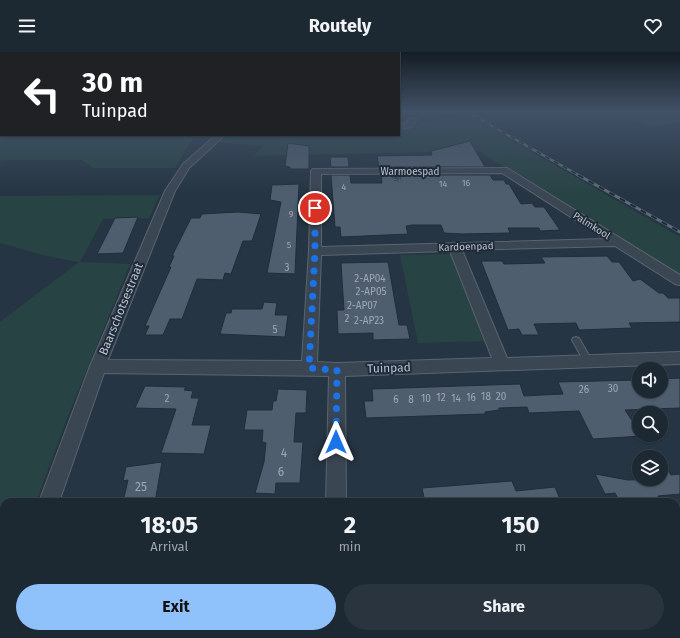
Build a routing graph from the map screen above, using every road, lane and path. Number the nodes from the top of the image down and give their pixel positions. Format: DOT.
graph roads {
  1 [pos="216,139"];
  2 [pos="504,170"];
  3 [pos="617,242"];
  4 [pos="455,247"];
  5 [pos="315,251"];
  6 [pos="680,281"];
  7 [pos="576,340"];
  8 [pos="680,358"];
  9 [pos="588,361"];
  10 [pos="502,364"];
  11 [pos="98,366"];
  12 [pos="309,368"];
  13 [pos="337,370"];
  14 [pos="50,498"];
  15 [pos="336,498"];
  1 -- 11 [label="street, Baarschotsestraat"];
  2 -- 3 [label="street, Palmkool"];
  2 -- 5 [label="street, Warmoespad"];
  3 -- 4 [label="street, Kardoenpad"];
  3 -- 6 [label="street, Palmkool"];
  4 -- 5 [label="street, Kardoenpad"];
  4 -- 10 [label="street"];
  5 -- 12 [label="street"];
  7 -- 9 [label="lane"];
  8 -- 9 [label="street, Tuinpad"];
  9 -- 10 [label="street, Tuinpad"];
  10 -- 13 [label="street, Tuinpad"];
  11 -- 12 [label="street, Tuinpad"];
  11 -- 14 [label="street, Baarschotsestraat"];
  12 -- 13 [label="street, Tuinpad"];
  13 -- 15 [label="street"];
}
